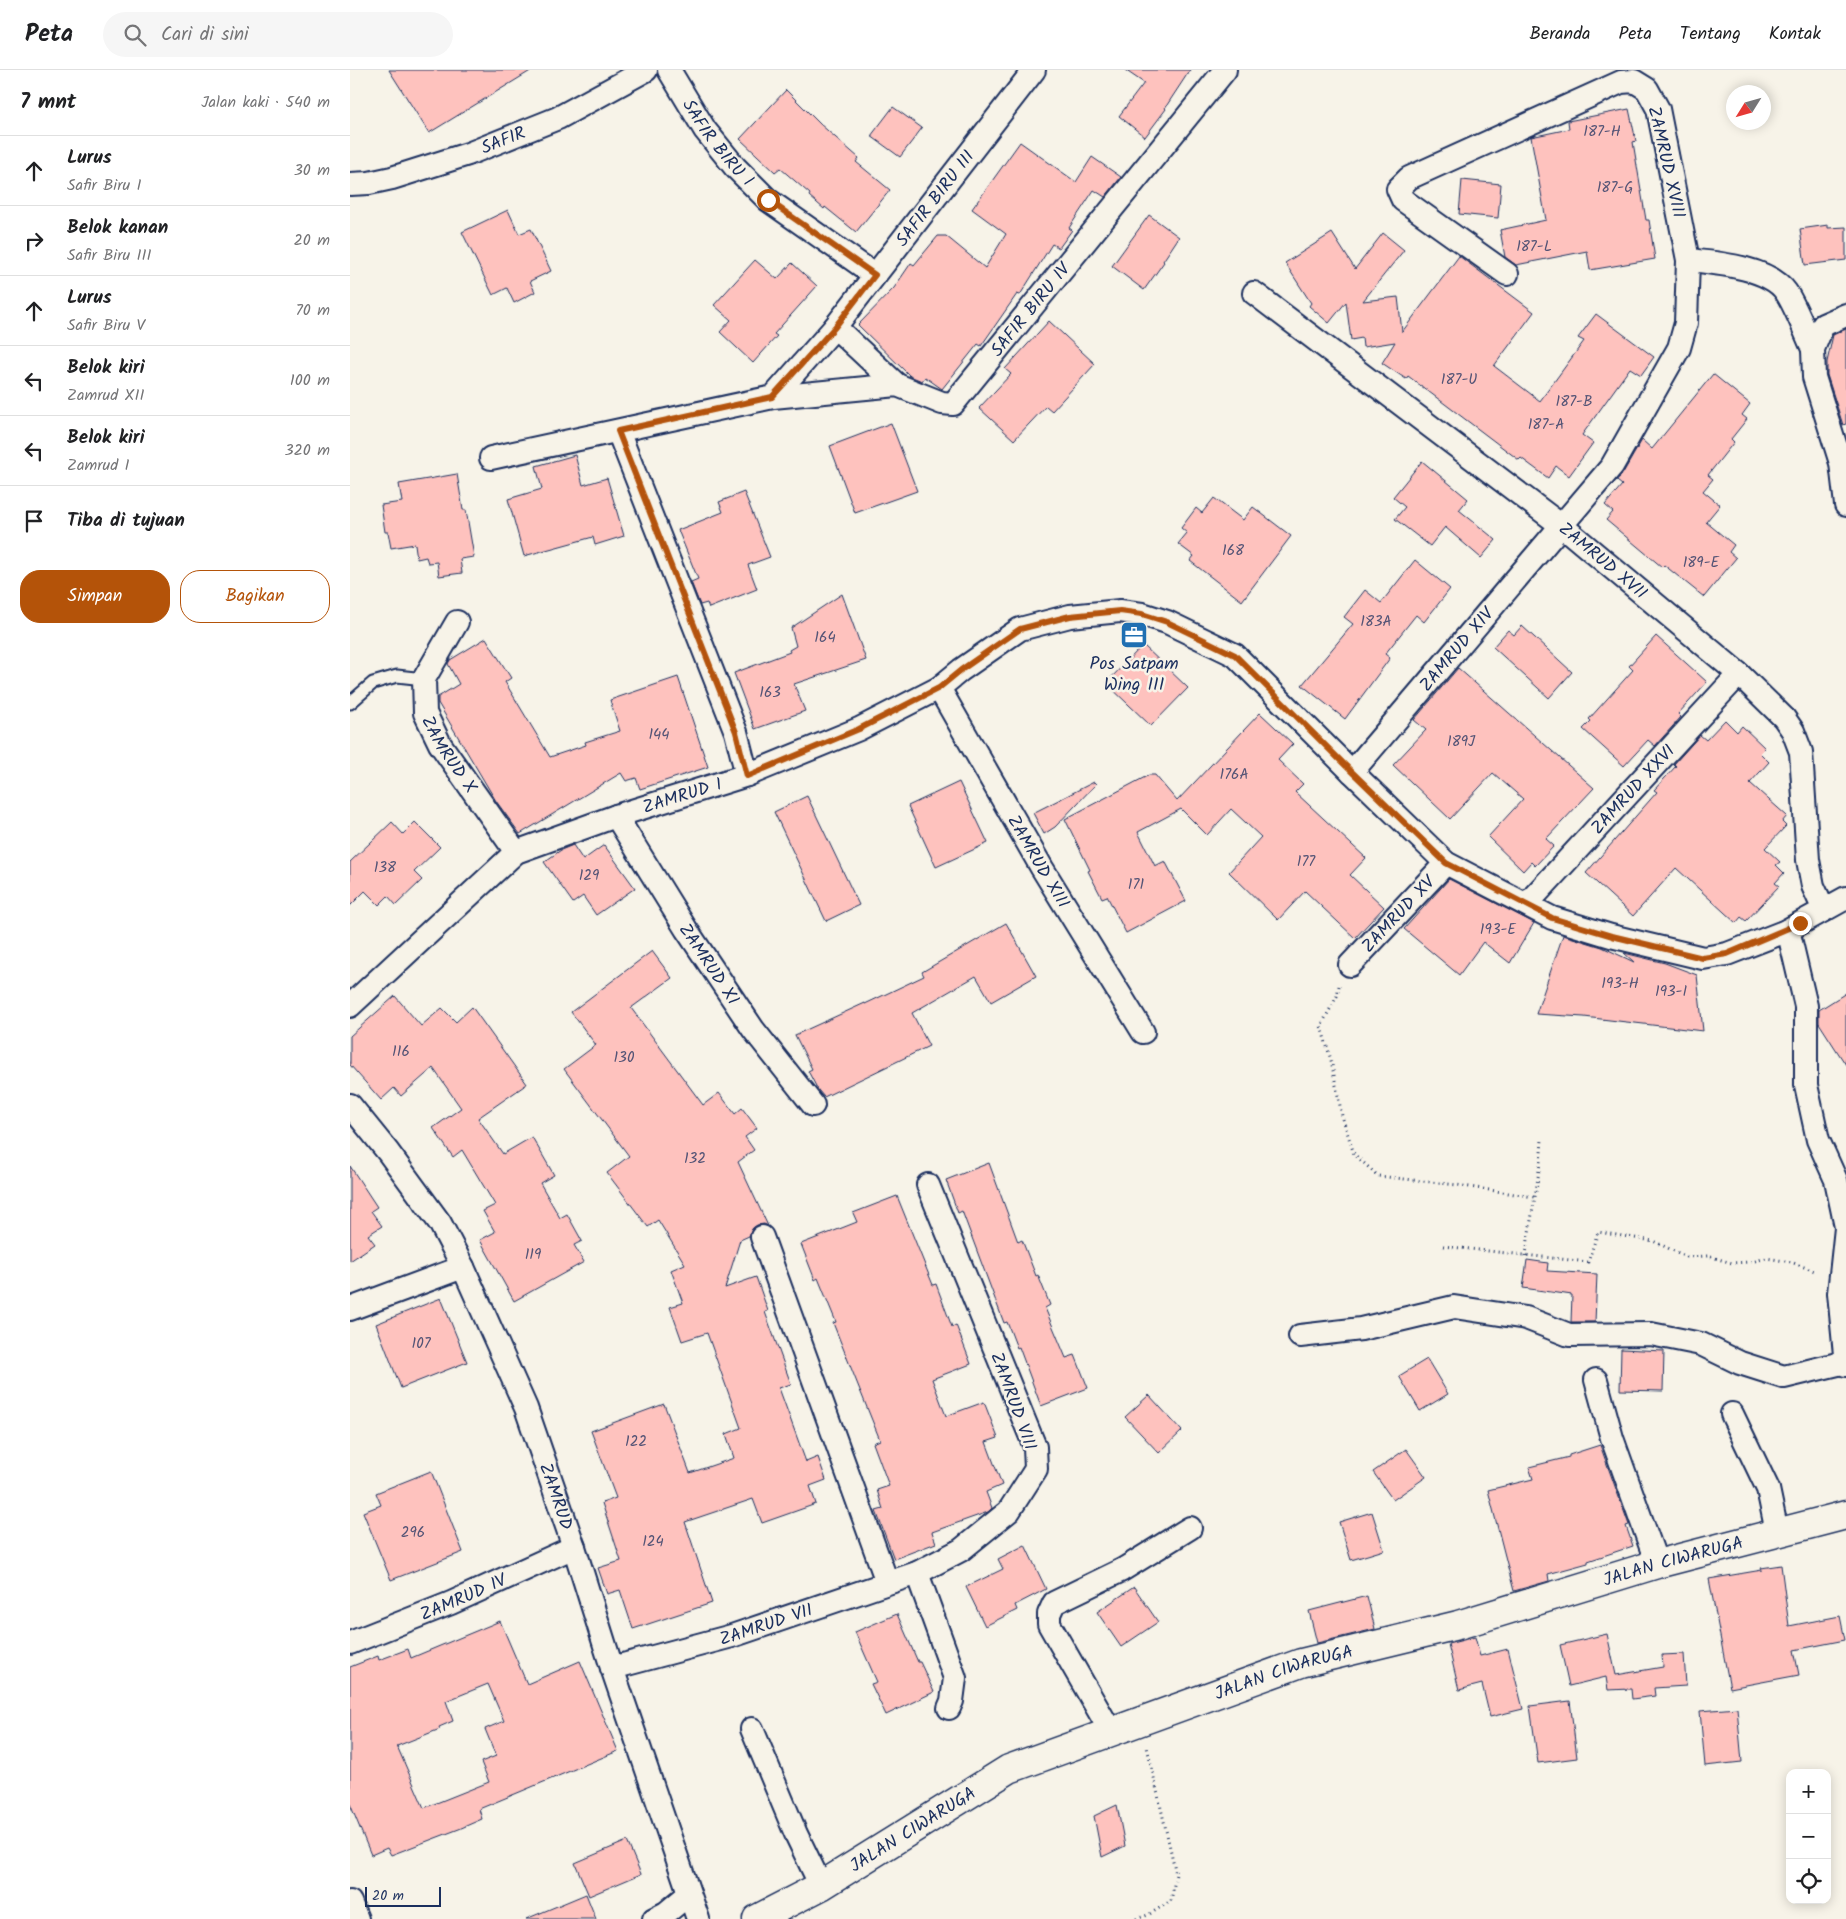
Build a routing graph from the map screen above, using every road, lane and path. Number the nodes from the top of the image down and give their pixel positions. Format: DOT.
graph roads {
  1 [pos="646,70"];
  2 [pos="669,70"];
  3 [pos="1034,70"];
  4 [pos="1225,70"];
  5 [pos="350,184"];
  6 [pos="1688,260"];
  7 [pos="1507,274"];
  8 [pos="875,275"];
  9 [pos="1254,293"];
  10 [pos="1846,315"];
  11 [pos="835,327"];
  12 [pos="1813,349"];
  13 [pos="897,385"];
  14 [pos="772,397"];
  15 [pos="618,431"];
  16 [pos="491,458"];
  17 [pos="1846,505"];
  18 [pos="1562,526"];
  19 [pos="457,622"];
  20 [pos="1739,674"];
  21 [pos="424,678"];
  22 [pos="939,688"];
  23 [pos="350,703"];
  24 [pos="1352,772"];
  25 [pos="747,776"];
  26 [pos="616,816"];
  27 [pos="516,852"];
  28 [pos="1446,863"];
  29 [pos="1846,898"];
  30 [pos="1527,904"];
  31 [pos="1824,910"];
  32 [pos="1786,930"];
  33 [pos="1350,965"];
  34 [pos="350,1006"];
  35 [pos="1143,1032"];
  36 [pos="350,1104"];
  37 [pos="813,1105"];
  38 [pos="1542,1140"];
  39 [pos="928,1185"];
  40 [pos="1534,1197"];
  41 [pos="1846,1228"];
  42 [pos="762,1237"];
  43 [pos="1444,1246"];
  44 [pos="1526,1256"];
  45 [pos="463,1267"];
  46 [pos="1839,1293"];
  47 [pos="350,1309"];
  48 [pos="1300,1336"];
  49 [pos="1846,1363"];
  50 [pos="1596,1380"];
  51 [pos="1732,1414"];
  52 [pos="1846,1515"];
  53 [pos="1190,1528"];
  54 [pos="1777,1532"];
  55 [pos="574,1547"];
  56 [pos="1657,1564"];
  57 [pos="917,1573"];
  58 [pos="887,1582"];
  59 [pos="350,1643"];
  60 [pos="612,1668"];
  61 [pos="949,1708"];
  62 [pos="1142,1721"];
  63 [pos="752,1729"];
  64 [pos="1111,1732"];
  65 [pos="821,1886"];
  66 [pos="689,1894"];
  67 [pos="350,1902"];
  68 [pos="772,1915"];
  69 [pos="357,1919"];
  70 [pos="654,1919"];
  71 [pos="698,1919"];
  72 [pos="1136,1919"];
  1 -- 5 [label="street, SAFIR"];
  2 -- 8 [label="street, SAFIR BIRU I"];
  3 -- 8 [label="street, SAFIR BIRU III"];
  4 -- 13 [label="street, SAFIR BIRU IV"];
  6 -- 7 [label="street, ZAMRUD XVIII"];
  6 -- 12 [label="street"];
  6 -- 18 [label="street, ZAMRUD XVIII"];
  8 -- 11 [label="street, SAFIR BIRU III"];
  9 -- 18 [label="street, ZAMRUD XVII"];
  10 -- 12 [label="street"];
  11 -- 13 [label="street"];
  11 -- 14 [label="street, SAFIR BIRU III"];
  12 -- 17 [label="street"];
  13 -- 14 [label="street, SAFIR BIRU IV"];
  14 -- 15 [label="street, SAFIR BIRU IV"];
  15 -- 16 [label="street, SAFIR BIRU IV"];
  15 -- 25 [label="street"];
  18 -- 20 [label="street, ZAMRUD XVII"];
  18 -- 24 [label="street, ZAMRUD XIV"];
  19 -- 21 [label="street"];
  20 -- 30 [label="street, ZAMRUD XXVI"];
  20 -- 31 [label="street, ZAMRUD XVII"];
  21 -- 23 [label="lane"];
  21 -- 27 [label="street, ZAMRUD X"];
  22 -- 24 [label="street, ZAMRUD I"];
  22 -- 25 [label="street, ZAMRUD I"];
  22 -- 35 [label="street, ZAMRUD XIII"];
  24 -- 28 [label="street, ZAMRUD I"];
  25 -- 26 [label="street, ZAMRUD I"];
  26 -- 27 [label="street, ZAMRUD I"];
  26 -- 37 [label="street, ZAMRUD XI"];
  27 -- 34 [label="street, ZAMRUD I"];
  28 -- 30 [label="street, ZAMRUD I"];
  28 -- 33 [label="street, ZAMRUD XV"];
  29 -- 31 [label="street, ZAMRUD I"];
  30 -- 32 [label="street, ZAMRUD I"];
  31 -- 32 [label="street, ZAMRUD I"];
  32 -- 41 [label="street"];
  33 -- 40 [label="path"];
  36 -- 45 [label="street, ZAMRUD"];
  38 -- 40 [label="path"];
  39 -- 57 [label="street, ZAMRUD VIII"];
  40 -- 44 [label="path"];
  41 -- 46 [label="street"];
  42 -- 58 [label="street"];
  43 -- 44 [label="path"];
  44 -- 46 [label="path"];
  45 -- 47 [label="street"];
  45 -- 55 [label="street, ZAMRUD"];
  46 -- 49 [label="street"];
  48 -- 49 [label="street"];
  50 -- 56 [label="street"];
  51 -- 54 [label="street"];
  52 -- 54 [label="street, JALAN CIWARUGA"];
  53 -- 64 [label="street"];
  54 -- 56 [label="street, JALAN CIWARUGA"];
  55 -- 59 [label="street, ZAMRUD IV"];
  55 -- 60 [label="street, ZAMRUD"];
  56 -- 62 [label="street, JALAN CIWARUGA"];
  57 -- 58 [label="street, ZAMRUD VII"];
  57 -- 61 [label="street"];
  58 -- 60 [label="street, ZAMRUD VII"];
  60 -- 66 [label="street, ZAMRUD"];
  62 -- 64 [label="street, JALAN CIWARUGA"];
  62 -- 72 [label="path"];
  63 -- 65 [label="street"];
  64 -- 65 [label="street, JALAN CIWARUGA"];
  65 -- 68 [label="street, JALAN CIWARUGA"];
  66 -- 70 [label="street"];
  66 -- 71 [label="street, ZAMRUD"];
  67 -- 69 [label="street"];
}
